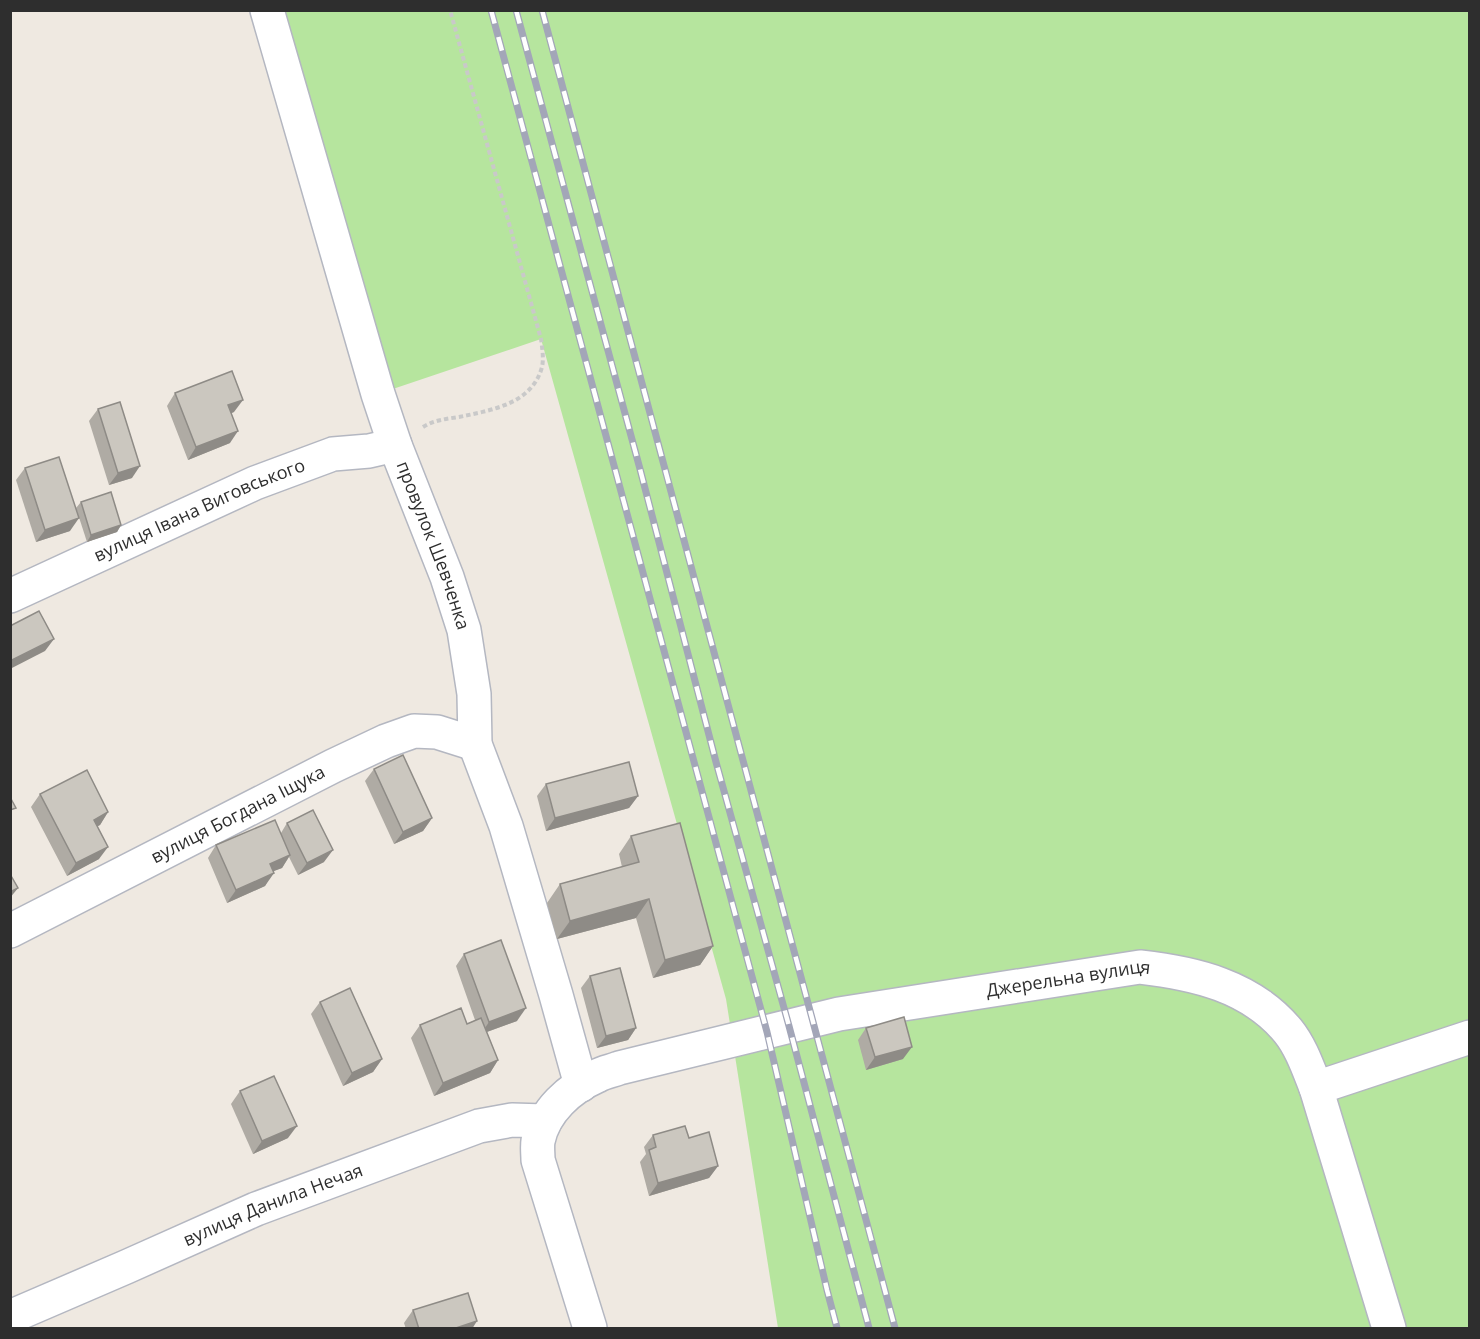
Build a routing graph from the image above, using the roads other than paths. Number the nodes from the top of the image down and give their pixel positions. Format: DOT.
graph roads {
  1 [pos="267,10"];
  2 [pos="395,445"];
  3 [pos="10,596"];
  4 [pos="475,744"];
  5 [pos="10,931"];
  6 [pos="1470,1036"];
  7 [pos="580,1084"];
  8 [pos="1316,1088"];
  9 [pos="545,1121"];
  10 [pos="10,1317"];
  11 [pos="590,1329"];
  12 [pos="1389,1329"];
  1 -- 2 [label="street, провулок Шевченка"];
  2 -- 3 [label="street, вулиця Івана Виговського"];
  2 -- 4 [label="street, провулок Шевченка"];
  4 -- 5 [label="street, вулиця Богдана Іщука"];
  4 -- 7 [label="street, провулок Шевченка"];
  6 -- 8 [label="street"];
  7 -- 8 [label="street, Джерельна вулиця"];
  7 -- 9 [label="street, Джерельна вулиця"];
  8 -- 12 [label="street, Джерельна вулиця"];
  9 -- 10 [label="street, вулиця Данила Нечая"];
  9 -- 11 [label="street"];
}
